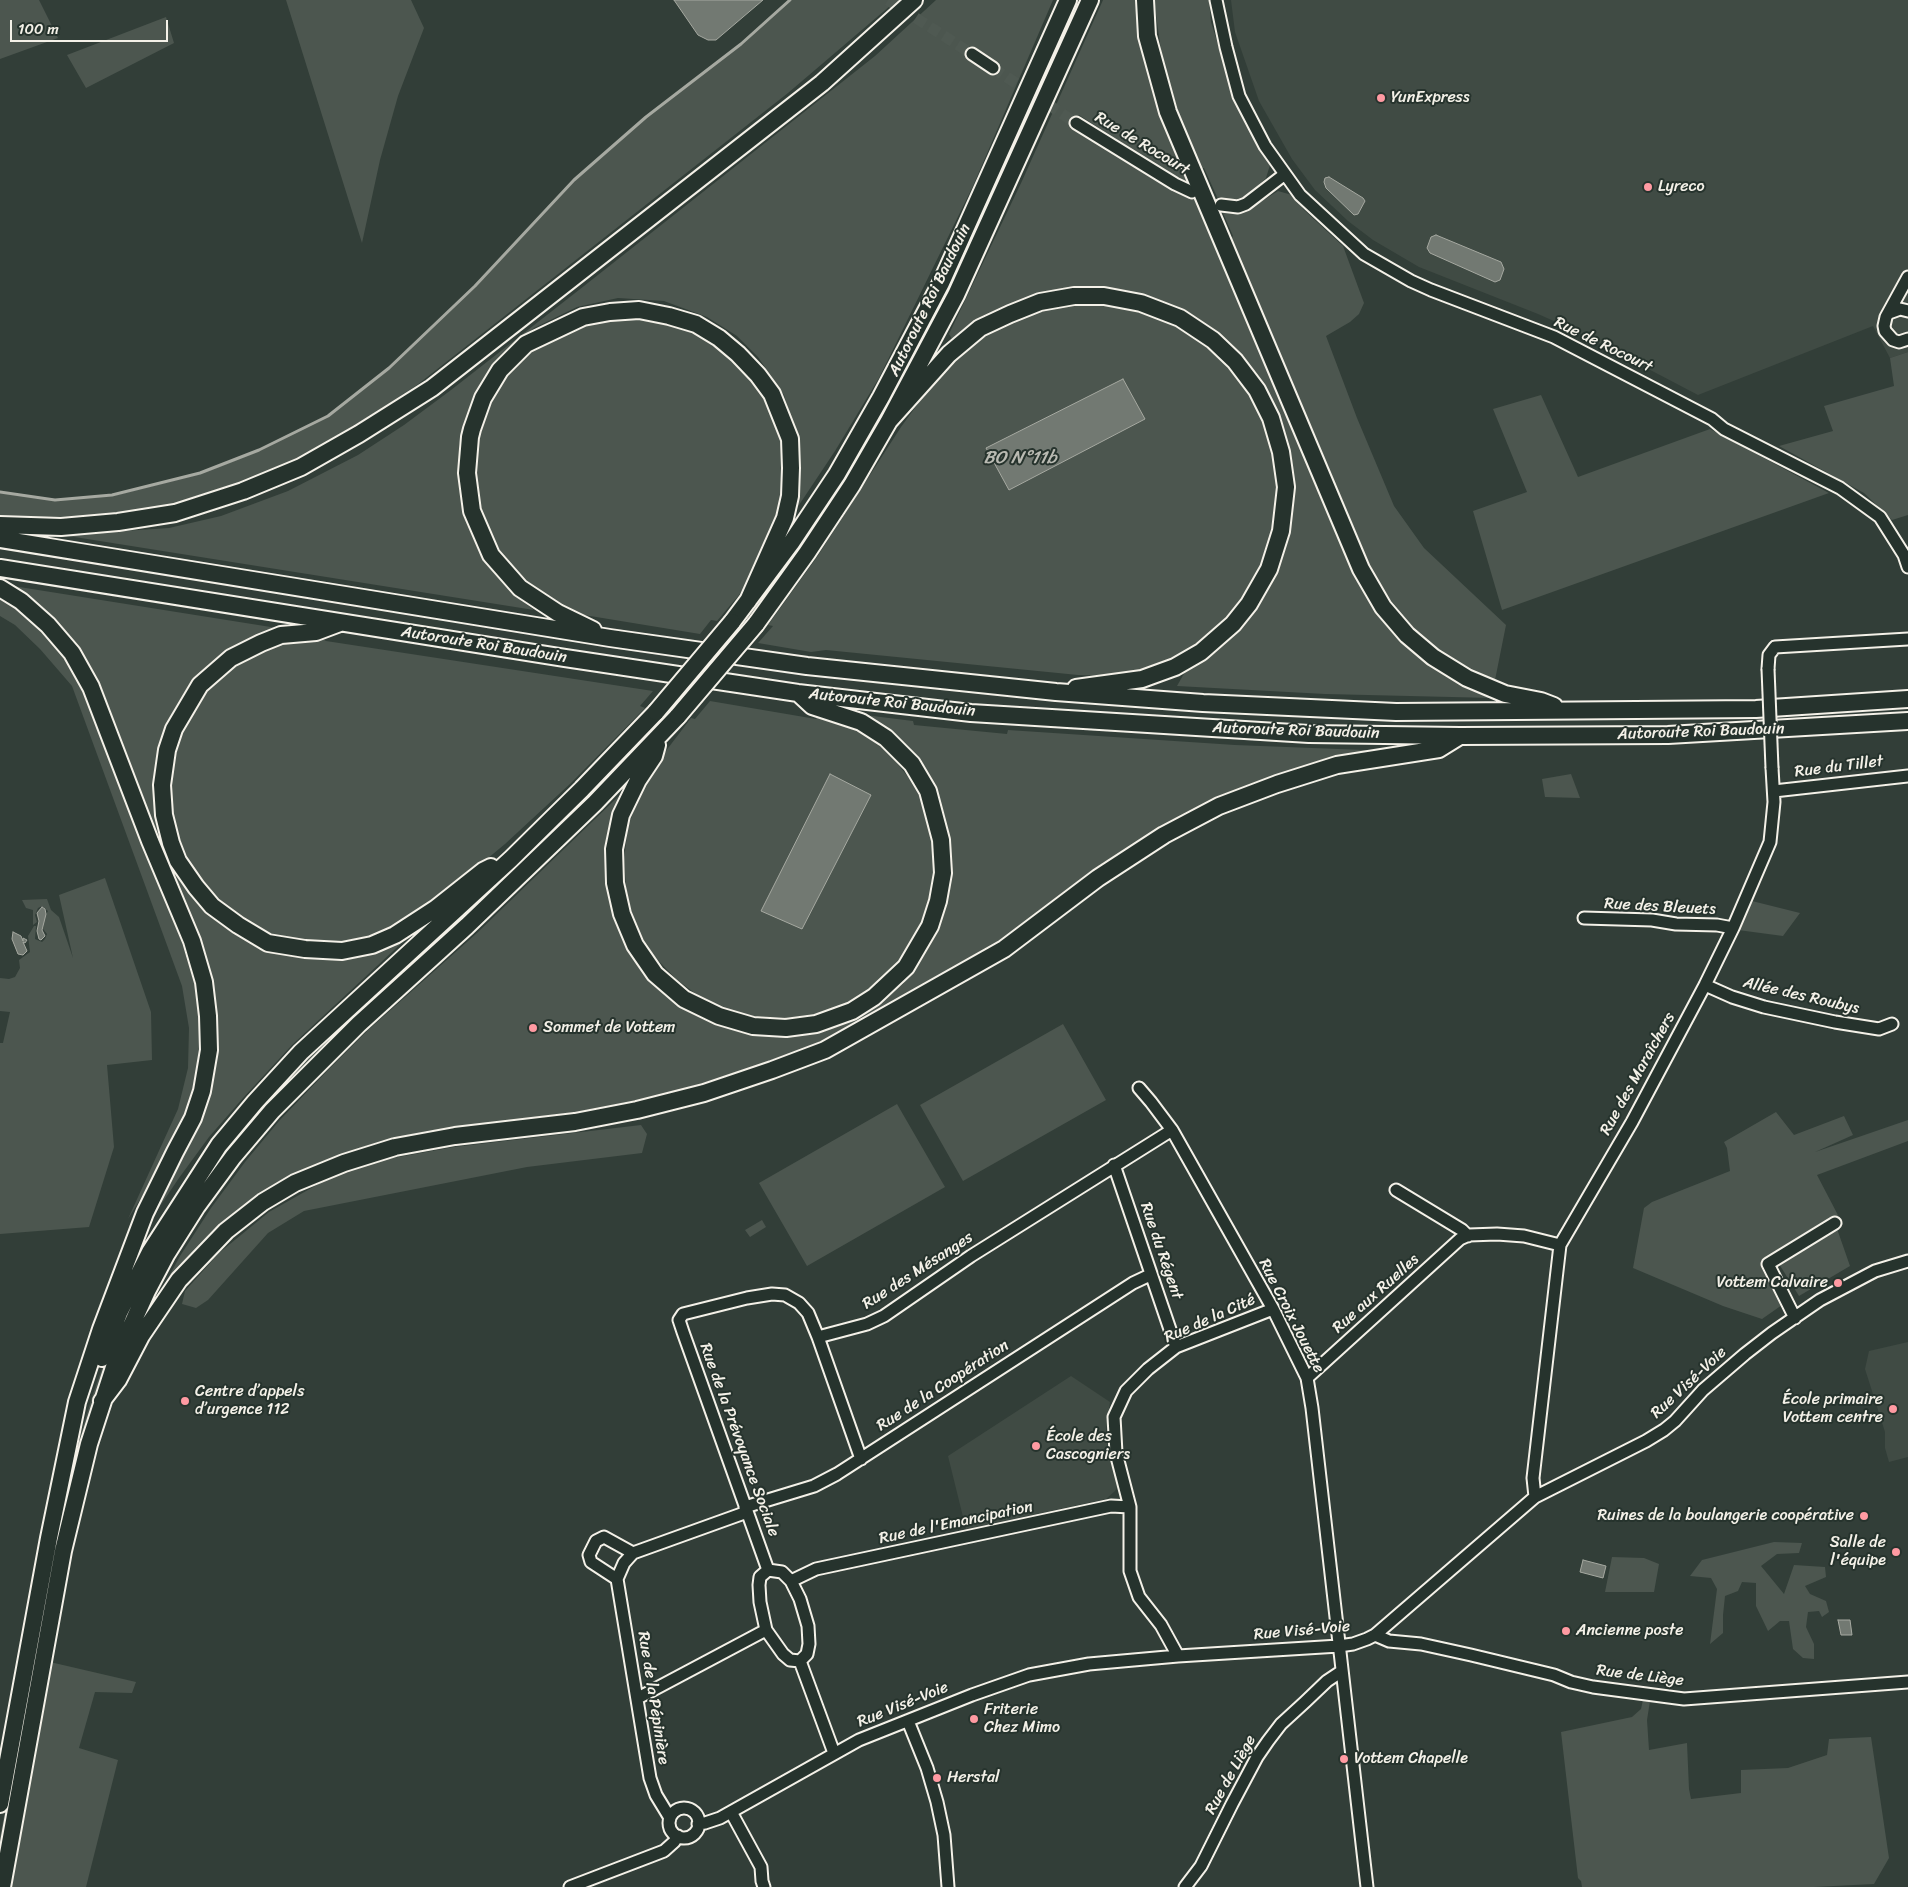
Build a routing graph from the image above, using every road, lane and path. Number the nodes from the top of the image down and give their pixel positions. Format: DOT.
graph roads {
  1 [pos="914,0"];
  2 [pos="1068,0"];
  3 [pos="1090,0"];
  4 [pos="1145,0"];
  5 [pos="1216,0"];
  6 [pos="972,54"];
  7 [pos="993,68"];
  8 [pos="1076,123"];
  9 [pos="1285,174"];
  10 [pos="1192,192"];
  11 [pos="1221,205"];
  12 [pos="1908,277"];
  13 [pos="1908,311"];
  14 [pos="1889,313"];
  15 [pos="1908,339"];
  16 [pos="889,421"];
  17 [pos="0,525"];
  18 [pos="0,539"];
  19 [pos="1908,567"];
  20 [pos="0,568"];
  21 [pos="0,588"];
  22 [pos="748,600"];
  23 [pos="342,623"];
  24 [pos="610,638"];
  25 [pos="1908,639"];
  26 [pos="1056,692"];
  27 [pos="798,693"];
  28 [pos="1908,699"];
  29 [pos="1567,711"];
  30 [pos="1908,721"];
  31 [pos="1460,736"];
  32 [pos="659,738"];
  33 [pos="1908,776"];
  34 [pos="1774,791"];
  35 [pos="511,858"];
  36 [pos="1584,918"];
  37 [pos="1733,928"];
  38 [pos="1705,986"];
  39 [pos="1892,1024"];
  40 [pos="1139,1088"];
  41 [pos="1172,1130"];
  42 [pos="1114,1165"];
  43 [pos="1396,1190"];
  44 [pos="1835,1223"];
  45 [pos="1468,1236"];
  46 [pos="1560,1245"];
  47 [pos="1908,1261"];
  48 [pos="1150,1275"];
  49 [pos="1273,1309"];
  50 [pos="1795,1318"];
  51 [pos="818,1337"];
  52 [pos="1176,1348"];
  53 [pos="1307,1378"];
  54 [pos="102,1401"];
  55 [pos="70,1441"];
  56 [pos="861,1459"];
  57 [pos="1535,1497"];
  58 [pos="1130,1507"];
  59 [pos="746,1509"];
  60 [pos="633,1553"];
  61 [pos="768,1570"];
  62 [pos="617,1579"];
  63 [pos="791,1581"];
  64 [pos="766,1630"];
  65 [pos="1374,1635"];
  66 [pos="1339,1646"];
  67 [pos="1178,1656"];
  68 [pos="800,1661"];
  69 [pos="1342,1671"];
  70 [pos="1908,1682"];
  71 [pos="638,1698"];
  72 [pos="908,1721"];
  73 [pos="834,1753"];
  74 [pos="0,1804"];
  75 [pos="731,1812"];
  76 [pos="670,1818"];
  77 [pos="698,1824"];
  78 [pos="678,1836"];
  79 [pos="2,1887"];
  80 [pos="570,1887"];
  81 [pos="764,1887"];
  82 [pos="948,1887"];
  83 [pos="1185,1887"];
  84 [pos="1367,1887"];
  1 -- 17 [label="highway"];
  2 -- 22 [label="highway, Autoroute Roi Baudouin"];
  3 -- 16 [label="highway"];
  4 -- 29 [label="highway"];
  5 -- 9 [label="street, Rue de Rocourt"];
  6 -- 7 [label="street"];
  8 -- 10 [label="street, Rue de Rocourt"];
  9 -- 11 [label="street"];
  9 -- 19 [label="street, Rue de Rocourt"];
  12 -- 14 [label="street"];
  13 -- 14 [label="street"];
  14 -- 15 [label="street"];
  16 -- 26 [label="highway"];
  16 -- 32 [label="highway, bridge"];
  18 -- 24 [label="highway, Autoroute Roi Baudouin"];
  20 -- 23 [label="highway, Autoroute Roi Baudouin"];
  21 -- 55 [label="highway"];
  22 -- 24 [label="highway"];
  22 -- 35 [label="highway, Autoroute Roi Baudouin, bridge"];
  23 -- 27 [label="highway, Autoroute Roi Baudouin"];
  23 -- 35 [label="highway"];
  24 -- 26 [label="highway, Autoroute Roi Baudouin"];
  25 -- 34 [label="street, Rue des Maraîchers, bridge"];
  26 -- 29 [label="highway, Autoroute Roi Baudouin"];
  27 -- 31 [label="highway, Autoroute Roi Baudouin"];
  27 -- 32 [label="highway"];
  28 -- 29 [label="highway, Autoroute Roi Baudouin"];
  30 -- 31 [label="highway, Autoroute Roi Baudouin"];
  31 -- 54 [label="highway"];
  32 -- 54 [label="highway"];
  33 -- 34 [label="street, Rue du Tillet"];
  34 -- 37 [label="street, Rue des Maraîchers"];
  35 -- 55 [label="highway, Autoroute Roi Baudouin"];
  36 -- 37 [label="street, Rue des Bleuets"];
  37 -- 38 [label="street, Rue des Maraîchers"];
  38 -- 39 [label="street, Allée des Roubys"];
  38 -- 46 [label="street, Rue des Maraîchers"];
  40 -- 41 [label="street, Rue Croix Jouette"];
  41 -- 42 [label="street, Rue des Mésanges"];
  41 -- 49 [label="street, Rue Croix Jouette"];
  42 -- 48 [label="street, Rue du Régent"];
  42 -- 51 [label="street, Rue des Mésanges"];
  43 -- 45 [label="street"];
  44 -- 50 [label="street"];
  45 -- 46 [label="street"];
  45 -- 53 [label="street, Rue aux Ruelles"];
  46 -- 57 [label="street, Rue des Maraîchers"];
  47 -- 50 [label="street, Rue Visé-Voie"];
  48 -- 52 [label="street, Rue du Régent"];
  48 -- 56 [label="street, Rue de la Coopération"];
  49 -- 52 [label="street, Rue de la Cité"];
  49 -- 53 [label="street, Rue Croix Jouette"];
  50 -- 57 [label="street, Rue Visé-Voie"];
  51 -- 56 [label="street"];
  51 -- 59 [label="street, Rue de la Prévoyance Sociale"];
  52 -- 58 [label="street, Rue de la Cité"];
  53 -- 66 [label="street, Rue Croix Jouette"];
  54 -- 79 [label="highway"];
  55 -- 74 [label="highway"];
  56 -- 59 [label="street, Rue de la Coopération"];
  57 -- 65 [label="street, Rue Visé-Voie"];
  58 -- 63 [label="street, Rue de l'Emancipation"];
  58 -- 67 [label="street, Rue de la Cité"];
  59 -- 60 [label="street, Rue de la Coopération"];
  59 -- 61 [label="street, Rue de la Prévoyance Sociale"];
  60 -- 62 [label="street"];
  60 -- 62 [label="street"];
  61 -- 63 [label="street"];
  61 -- 64 [label="street"];
  62 -- 71 [label="street, Rue de la Pépinière"];
  63 -- 68 [label="street"];
  64 -- 68 [label="street"];
  64 -- 71 [label="street"];
  65 -- 66 [label="street, Rue Visé-Voie"];
  65 -- 70 [label="street, Rue de Liège"];
  66 -- 67 [label="street, Rue Visé-Voie"];
  66 -- 69 [label="street, Rue Croix Jouette"];
  67 -- 72 [label="street, Rue Visé-Voie"];
  68 -- 73 [label="street"];
  69 -- 83 [label="street, Rue de Liège"];
  69 -- 84 [label="street, Rue Croix Jouette"];
  71 -- 76 [label="street, Rue de la Pépinière"];
  72 -- 73 [label="street, Rue Visé-Voie"];
  72 -- 82 [label="street"];
  73 -- 75 [label="street, Rue Visé-Voie"];
  75 -- 77 [label="street, Rue Visé-Voie"];
  75 -- 81 [label="street"];
  76 -- 77 [label="street"];
  76 -- 78 [label="street"];
  77 -- 78 [label="street, Rue Visé-Voie"];
  78 -- 80 [label="street, Rue Visé-Voie"];
}
